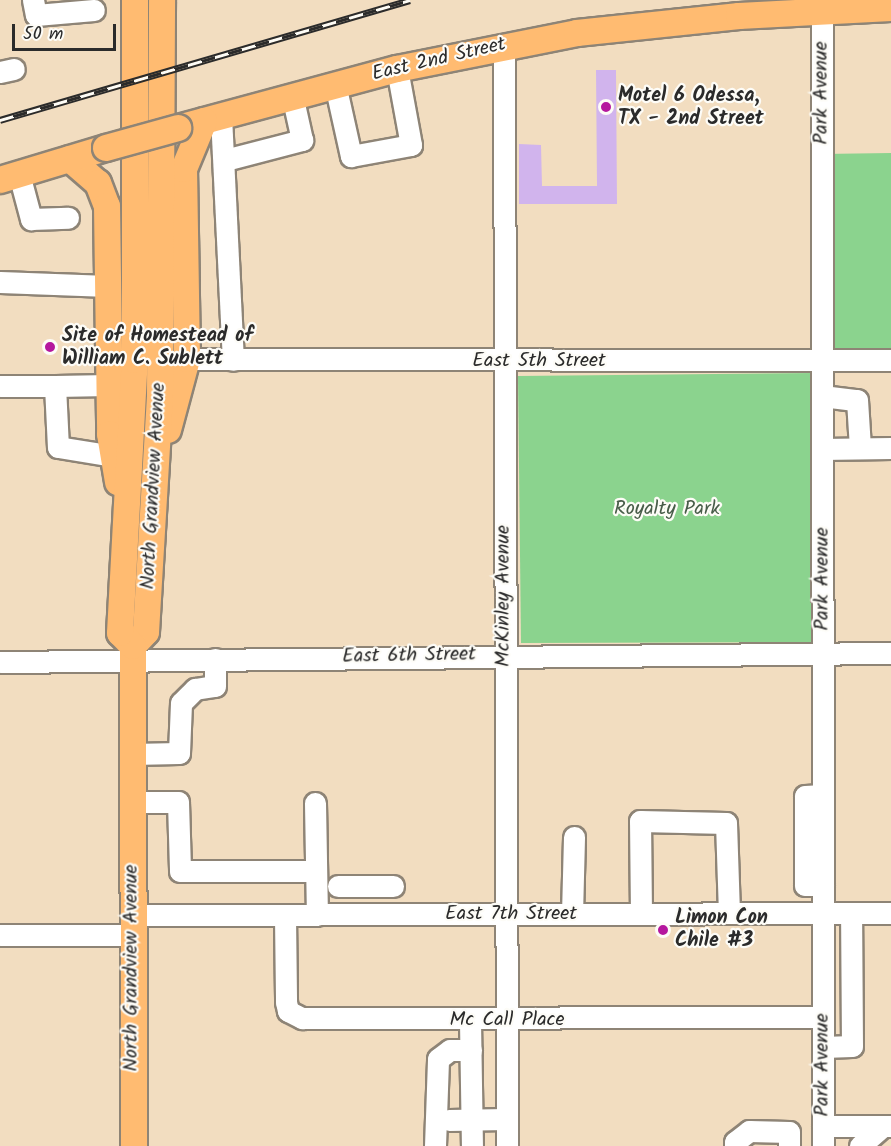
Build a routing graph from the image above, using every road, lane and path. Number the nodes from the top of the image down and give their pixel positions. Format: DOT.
graph roads {
  1 [pos="33,0"];
  2 [pos="135,0"];
  3 [pos="162,0"];
  4 [pos="891,8"];
  5 [pos="94,10"];
  6 [pos="822,11"];
  7 [pos="504,45"];
  8 [pos="397,69"];
  9 [pos="335,84"];
  10 [pos="292,95"];
  11 [pos="212,119"];
  12 [pos="170,135"];
  13 [pos="70,159"];
  14 [pos="225,160"];
  15 [pos="9,177"];
  16 [pos="69,218"];
  17 [pos="0,282"];
  18 [pos="108,286"];
  19 [pos="187,359"];
  20 [pos="233,360"];
  21 [pos="822,360"];
  22 [pos="891,360"];
  23 [pos="504,362"];
  24 [pos="109,385"];
  25 [pos="0,386"];
  26 [pos="55,386"];
  27 [pos="822,396"];
  28 [pos="860,448"];
  29 [pos="891,448"];
  30 [pos="822,449"];
  31 [pos="114,456"];
  32 [pos="155,470"];
  33 [pos="125,526"];
  34 [pos="133,653"];
  35 [pos="823,653"];
  36 [pos="891,653"];
  37 [pos="503,654"];
  38 [pos="214,659"];
  39 [pos="0,662"];
  40 [pos="132,754"];
  41 [pos="132,802"];
  42 [pos="315,802"];
  43 [pos="574,837"];
  44 [pos="316,871"];
  45 [pos="338,886"];
  46 [pos="368,886"];
  47 [pos="393,886"];
  48 [pos="729,913"];
  49 [pos="823,913"];
  50 [pos="851,913"];
  51 [pos="891,913"];
  52 [pos="505,914"];
  53 [pos="572,914"];
  54 [pos="641,914"];
  55 [pos="317,915"];
  56 [pos="370,915"];
  57 [pos="285,916"];
  58 [pos="131,925"];
  59 [pos="0,935"];
  60 [pos="823,1017"];
  61 [pos="470,1020"];
  62 [pos="506,1021"];
  63 [pos="823,1047"];
  64 [pos="471,1050"];
  65 [pos="507,1119"];
  66 [pos="449,1120"];
  67 [pos="472,1120"];
  68 [pos="887,1126"];
  69 [pos="823,1138"];
  70 [pos="789,1144"];
  71 [pos="134,1146"];
  72 [pos="435,1146"];
  73 [pos="472,1146"];
  74 [pos="507,1146"];
  75 [pos="735,1146"];
  76 [pos="861,1146"];
  1 -- 5 [label="street"];
  2 -- 33 [label="main road, North Grandview Avenue"];
  3 -- 12 [label="main road, North Grandview Avenue"];
  4 -- 6 [label="main road, East 2nd Street"];
  6 -- 7 [label="main road, East 2nd Street"];
  6 -- 21 [label="street, Park Avenue"];
  7 -- 8 [label="main road, East 2nd Street"];
  7 -- 23 [label="street, McKinley Avenue"];
  8 -- 9 [label="main road, East 2nd Street"];
  8 -- 9 [label="street"];
  9 -- 10 [label="main road, East 2nd Street"];
  10 -- 11 [label="main road, East 2nd Street"];
  10 -- 14 [label="street"];
  11 -- 12 [label="main road, East 2nd Street"];
  11 -- 14 [label="street"];
  11 -- 19 [label="main road"];
  12 -- 13 [label="main road, East 2nd Street, bridge"];
  12 -- 32 [label="main road, North Grandview Avenue"];
  13 -- 15 [label="main road, East 2nd Street"];
  13 -- 18 [label="main road"];
  14 -- 20 [label="street"];
  15 -- 16 [label="street"];
  17 -- 18 [label="street"];
  18 -- 24 [label="main road"];
  19 -- 20 [label="street, East 5th Street"];
  19 -- 32 [label="main road"];
  20 -- 23 [label="street, East 5th Street"];
  21 -- 22 [label="street, East 5th Street"];
  21 -- 23 [label="street, East 5th Street"];
  21 -- 27 [label="street, Park Avenue"];
  23 -- 37 [label="street, McKinley Avenue"];
  24 -- 26 [label="street"];
  24 -- 31 [label="main road"];
  25 -- 26 [label="street"];
  26 -- 31 [label="street"];
  27 -- 28 [label="street"];
  27 -- 30 [label="street, Park Avenue"];
  28 -- 29 [label="street"];
  28 -- 30 [label="street"];
  30 -- 35 [label="street, Park Avenue"];
  31 -- 33 [label="main road"];
  32 -- 34 [label="main road, North Grandview Avenue"];
  33 -- 34 [label="main road, North Grandview Avenue"];
  34 -- 38 [label="street, East 6th Street"];
  34 -- 39 [label="street, East 6th Street"];
  34 -- 40 [label="main road, North Grandview Avenue"];
  35 -- 36 [label="street, East 6th Street"];
  35 -- 37 [label="street, East 6th Street"];
  35 -- 49 [label="street, Park Avenue"];
  37 -- 38 [label="street, East 6th Street"];
  37 -- 52 [label="street, McKinley Avenue"];
  38 -- 40 [label="street"];
  40 -- 41 [label="main road, North Grandview Avenue"];
  41 -- 44 [label="street"];
  41 -- 58 [label="main road, North Grandview Avenue"];
  42 -- 44 [label="street"];
  43 -- 53 [label="street"];
  44 -- 55 [label="street"];
  45 -- 46 [label="street"];
  46 -- 47 [label="street"];
  46 -- 56 [label="street"];
  48 -- 49 [label="street, East 7th Street"];
  48 -- 54 [label="street, East 7th Street"];
  48 -- 54 [label="street"];
  49 -- 50 [label="street, East 7th Street"];
  49 -- 60 [label="street, Park Avenue"];
  50 -- 51 [label="street, East 7th Street"];
  50 -- 63 [label="street"];
  52 -- 53 [label="street, East 7th Street"];
  52 -- 56 [label="street, East 7th Street"];
  52 -- 62 [label="street, McKinley Avenue"];
  53 -- 54 [label="street, East 7th Street"];
  55 -- 56 [label="street, East 7th Street"];
  55 -- 57 [label="street, East 7th Street"];
  57 -- 58 [label="street, East 7th Street"];
  57 -- 61 [label="street, Mc Call Place"];
  58 -- 59 [label="street, East 7th Street"];
  58 -- 71 [label="main road, North Grandview Avenue"];
  60 -- 62 [label="street, Mc Call Place"];
  60 -- 63 [label="street, Park Avenue"];
  61 -- 62 [label="street, Mc Call Place"];
  61 -- 64 [label="street"];
  62 -- 65 [label="street, McKinley Avenue"];
  63 -- 69 [label="street, Park Avenue"];
  64 -- 67 [label="street"];
  64 -- 72 [label="street"];
  65 -- 67 [label="street"];
  65 -- 74 [label="street, McKinley Avenue"];
  66 -- 67 [label="street"];
  67 -- 73 [label="street"];
  68 -- 69 [label="street"];
  68 -- 76 [label="street"];
  69 -- 70 [label="street"];
  70 -- 75 [label="street"];
}
